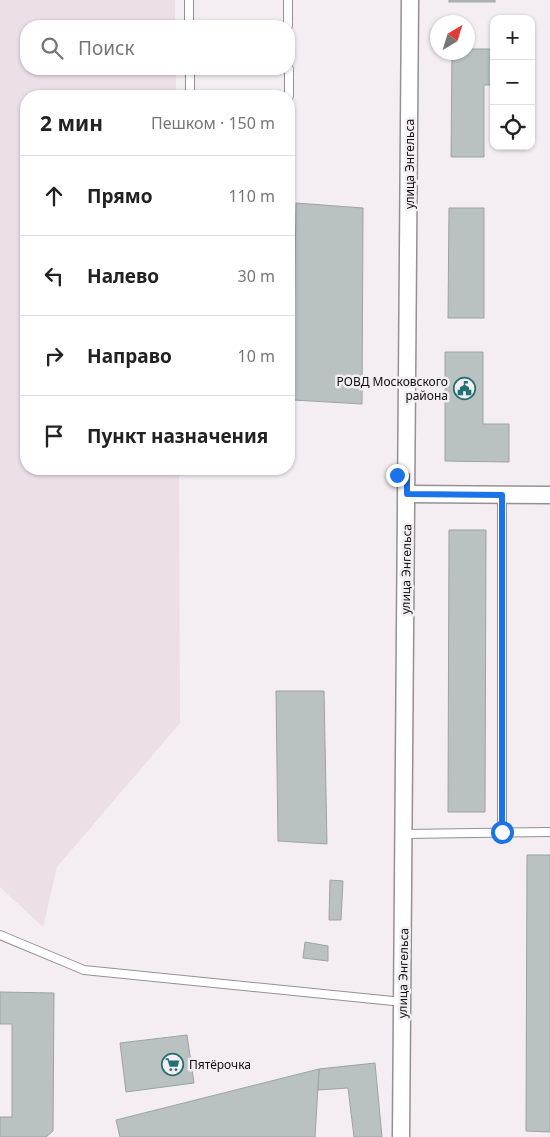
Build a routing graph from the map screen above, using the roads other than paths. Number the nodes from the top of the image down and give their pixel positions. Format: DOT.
graph roads {
  1 [pos="189,0"];
  2 [pos="288,0"];
  3 [pos="410,0"];
  4 [pos="189,20"];
  5 [pos="288,20"];
  6 [pos="190,75"];
  7 [pos="288,75"];
  8 [pos="190,90"];
  9 [pos="289,90"];
  10 [pos="407,494"];
  11 [pos="502,495"];
  12 [pos="550,495"];
  13 [pos="502,832"];
  14 [pos="550,832"];
  15 [pos="404,834"];
  16 [pos="0,935"];
  17 [pos="403,1002"];
  18 [pos="401,1137"];
  1 -- 4 [label="lane"];
  2 -- 5 [label="lane"];
  3 -- 10 [label="street, улица Энгельса"];
  6 -- 8 [label="lane"];
  7 -- 9 [label="lane"];
  10 -- 11 [label="street"];
  10 -- 15 [label="street, улица Энгельса"];
  11 -- 12 [label="street"];
  11 -- 13 [label="lane"];
  13 -- 14 [label="lane"];
  13 -- 15 [label="lane"];
  15 -- 17 [label="street, улица Энгельса"];
  16 -- 17 [label="lane"];
  17 -- 18 [label="street, улица Энгельса"];
}
